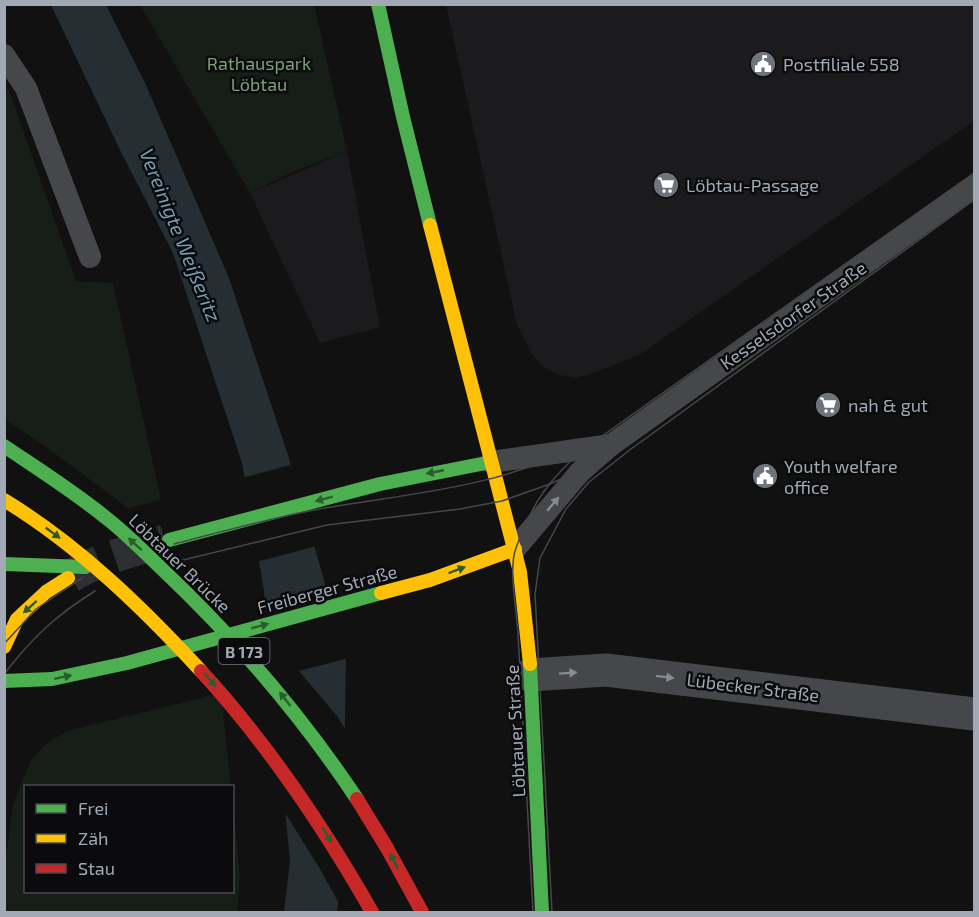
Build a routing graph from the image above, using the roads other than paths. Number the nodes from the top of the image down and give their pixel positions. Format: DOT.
graph roads {
  1 [pos="378,4"];
  2 [pos="4,55"];
  3 [pos="975,186"];
  4 [pos="90,257"];
  5 [pos="611,445"];
  6 [pos="4,446"];
  7 [pos="491,462"];
  8 [pos="4,500"];
  9 [pos="171,539"];
  10 [pos="515,549"];
  11 [pos="4,564"];
  12 [pos="85,567"];
  13 [pos="68,578"];
  14 [pos="4,647"];
  15 [pos="530,675"];
  16 [pos="4,681"];
  17 [pos="975,714"];
  18 [pos="372,912"];
  19 [pos="422,912"];
  20 [pos="542,912"];
  1 -- 7 [label="main road, Löbtauer Straße"];
  2 -- 4 [label="lane"];
  3 -- 5 [label="lane, Kesselsdorfer Straße"];
  5 -- 7 [label="lane, Kesselsdorfer Straße"];
  10 -- 5 [label="lane, Kesselsdorfer Straße, one-way"];
  19 -- 6 [label="main road, Löbtauer Brücke / B 173, one-way"];
  7 -- 9 [label="main road, one-way"];
  7 -- 10 [label="main road, Löbtauer Straße"];
  8 -- 18 [label="main road, B 173, one-way"];
  10 -- 15 [label="main road, Löbtauer Straße"];
  16 -- 10 [label="main road, Freiberger Straße, one-way"];
  11 -- 12 [label="main road"];
  13 -- 14 [label="main road, one-way"];
  15 -- 17 [label="street, Lübecker Straße, one-way"];
  15 -- 20 [label="main road, Löbtauer Straße"];
}
